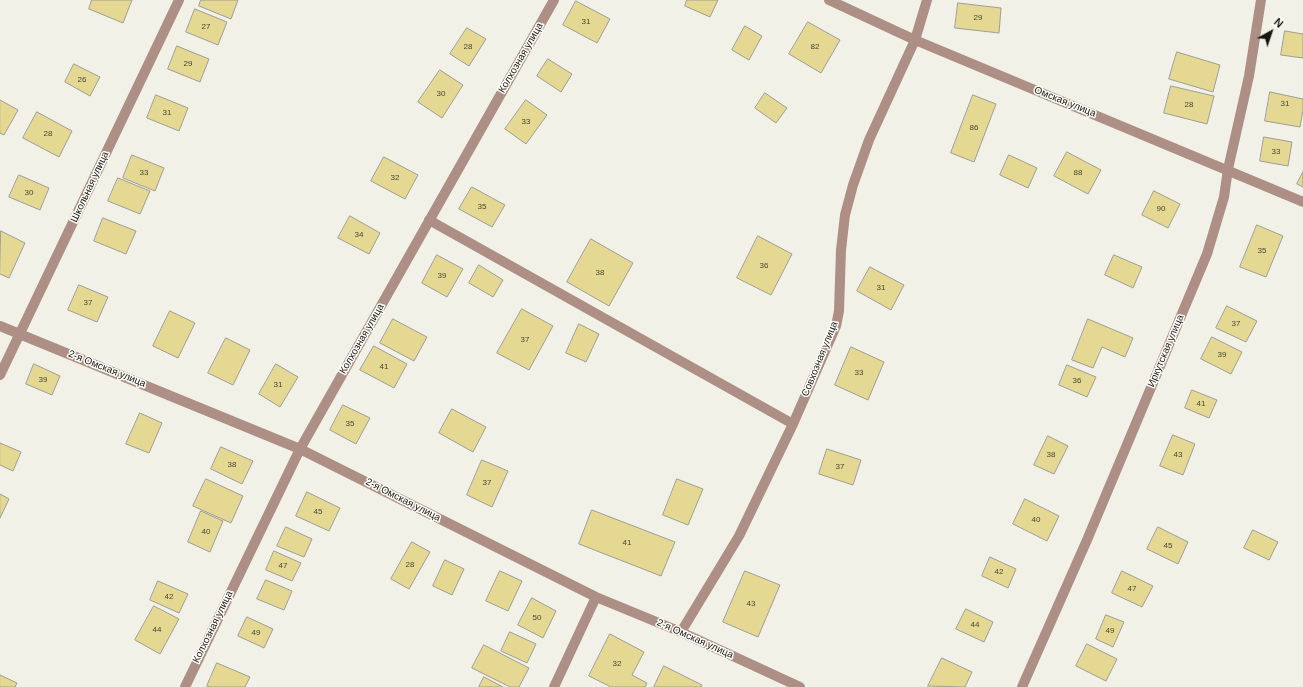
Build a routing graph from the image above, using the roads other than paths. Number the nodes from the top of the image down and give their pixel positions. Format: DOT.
graph roads {
  1 [pos="179,0"];
  2 [pos="554,0"];
  3 [pos="829,0"];
  4 [pos="927,0"];
  5 [pos="1261,0"];
  6 [pos="915,40"];
  7 [pos="1228,169"];
  8 [pos="1303,202"];
  9 [pos="429,220"];
  10 [pos="0,326"];
  11 [pos="20,333"];
  12 [pos="0,374"];
  13 [pos="793,424"];
  14 [pos="300,449"];
  15 [pos="596,597"];
  16 [pos="681,632"];
  17 [pos="185,687"];
  18 [pos="554,687"];
  19 [pos="800,687"];
  20 [pos="1022,687"];
  1 -- 11 [label="street, Школьная улица"];
  2 -- 9 [label="street, Колхозная улица"];
  3 -- 6 [label="street, Омская улица"];
  4 -- 6 [label="street, Совхозная улица"];
  5 -- 7 [label="street, Иркутская улица"];
  6 -- 7 [label="street, Омская улица"];
  6 -- 13 [label="street, Совхозная улица"];
  7 -- 8 [label="street, Омская улица"];
  7 -- 20 [label="street, Иркутская улица"];
  9 -- 13 [label="street"];
  9 -- 14 [label="street, Колхозная улица"];
  10 -- 11 [label="street, 2-я Омская улица"];
  11 -- 12 [label="street, Школьная улица"];
  11 -- 14 [label="street, 2-я Омская улица"];
  13 -- 16 [label="street, Совхозная улица"];
  14 -- 15 [label="street, 2-я Омская улица"];
  14 -- 17 [label="street, Колхозная улица"];
  15 -- 16 [label="street, 2-я Омская улица"];
  15 -- 18 [label="street"];
  16 -- 19 [label="street, 2-я Омская улица"];
}
